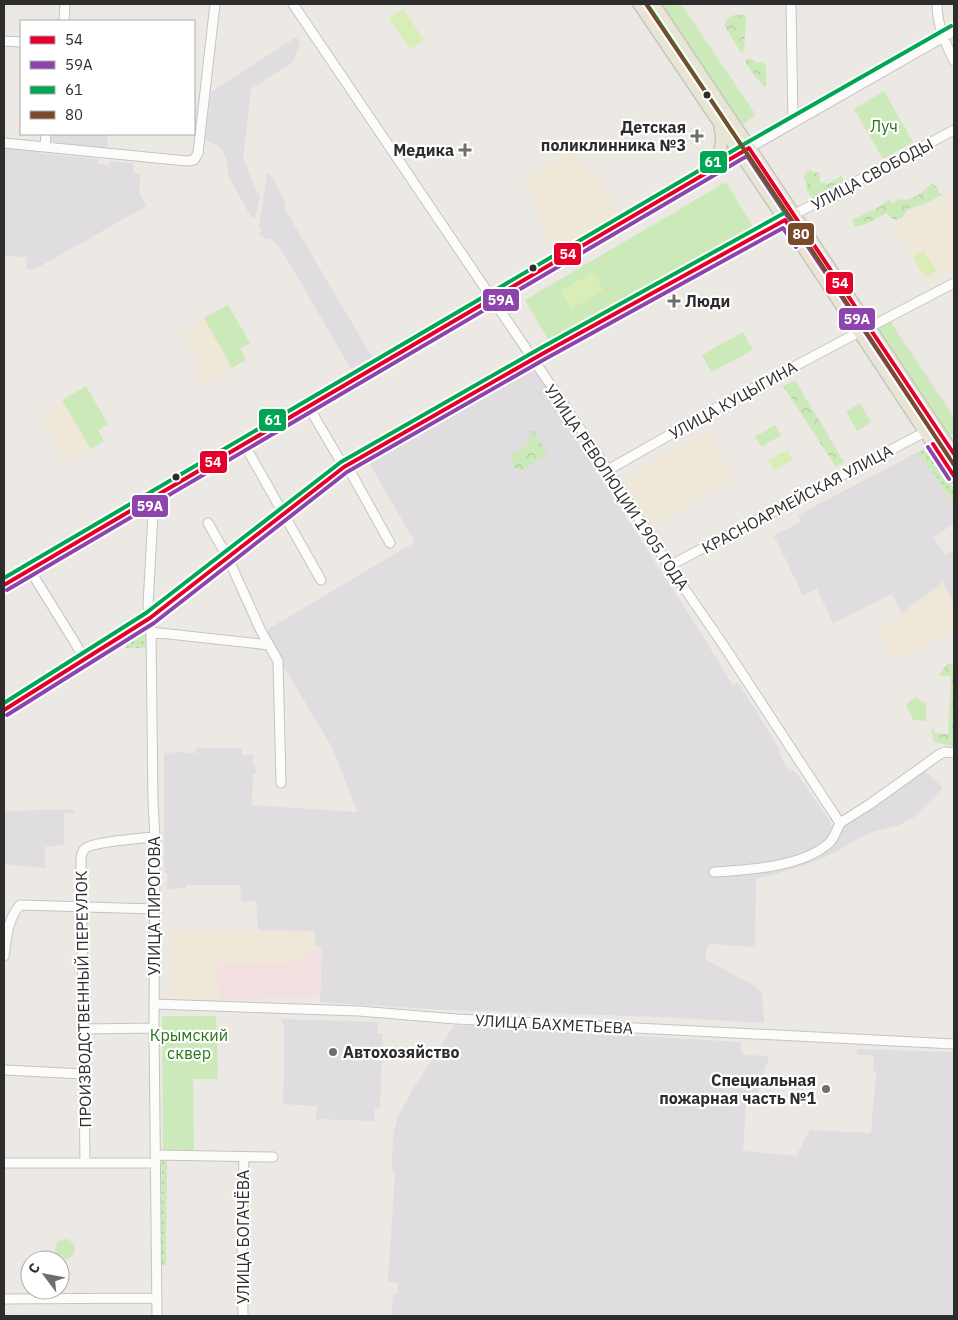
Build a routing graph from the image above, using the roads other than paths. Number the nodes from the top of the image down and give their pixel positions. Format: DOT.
graph roads {
  1 [pos="65,4"];
  2 [pos="215,4"];
  3 [pos="293,4"];
  4 [pos="638,4"];
  5 [pos="654,4"];
  6 [pos="791,4"];
  7 [pos="937,4"];
  8 [pos="64,20"];
  9 [pos="954,31"];
  10 [pos="943,38"];
  11 [pos="4,41"];
  12 [pos="20,42"];
  13 [pos="954,61"];
  14 [pos="718,122"];
  15 [pos="793,122"];
  16 [pos="954,130"];
  17 [pos="46,135"];
  18 [pos="4,143"];
  19 [pos="45,147"];
  20 [pos="749,148"];
  21 [pos="739,154"];
  22 [pos="711,171"];
  23 [pos="790,217"];
  24 [pos="954,284"];
  25 [pos="493,298"];
  26 [pos="865,330"];
  27 [pos="532,360"];
  28 [pos="308,406"];
  29 [pos="925,432"];
  30 [pos="244,444"];
  31 [pos="951,452"];
  32 [pos="344,468"];
  33 [pos="608,470"];
  34 [pos="954,476"];
  35 [pos="154,496"];
  36 [pos="283,515"];
  37 [pos="208,523"];
  38 [pos="390,543"];
  39 [pos="228,558"];
  40 [pos="669,566"];
  41 [pos="30,570"];
  42 [pos="321,580"];
  43 [pos="4,585"];
  44 [pos="150,618"];
  45 [pos="151,632"];
  46 [pos="269,645"];
  47 [pos="86,659"];
  48 [pos="4,710"];
  49 [pos="954,753"];
  50 [pos="280,783"];
  51 [pos="840,823"];
  52 [pos="155,838"];
  53 [pos="714,872"];
  54 [pos="82,908"];
  55 [pos="154,909"];
  56 [pos="4,956"];
  57 [pos="154,1004"];
  58 [pos="154,1028"];
  59 [pos="84,1029"];
  60 [pos="954,1044"];
  61 [pos="4,1070"];
  62 [pos="84,1074"];
  63 [pos="273,1156"];
  64 [pos="244,1157"];
  65 [pos="156,1159"];
  66 [pos="85,1162"];
  67 [pos="4,1163"];
  68 [pos="157,1298"];
  69 [pos="4,1300"];
  70 [pos="157,1316"];
  71 [pos="243,1316"];
  1 -- 8 [label="street"];
  2 -- 19 [label="street"];
  3 -- 25 [label="street, УЛИЦА РЕВОЛЮЦИИ 1905 ГОДА"];
  4 -- 14 [label="main road"];
  5 -- 20 [label="main road"];
  6 -- 15 [label="street"];
  7 -- 10 [label="street"];
  9 -- 10 [label="street"];
  10 -- 13 [label="street"];
  10 -- 15 [label="street"];
  11 -- 12 [label="street"];
  14 -- 21 [label="main road"];
  14 -- 22 [label="main road"];
  15 -- 20 [label="street"];
  16 -- 23 [label="street, УЛИЦА СВОБОДЫ"];
  17 -- 19 [label="street"];
  18 -- 19 [label="street"];
  20 -- 21 [label="main road"];
  20 -- 23 [label="main road"];
  21 -- 22 [label="main road"];
  21 -- 23 [label="main road"];
  22 -- 25 [label="main road"];
  23 -- 26 [label="main road"];
  23 -- 27 [label="main road, УЛИЦА СВОБОДЫ"];
  24 -- 26 [label="street, УЛИЦА КУЦЫГИНА"];
  25 -- 27 [label="street, УЛИЦА РЕВОЛЮЦИИ 1905 ГОДА"];
  25 -- 28 [label="main road"];
  26 -- 29 [label="main road"];
  26 -- 31 [label="main road"];
  26 -- 33 [label="street, УЛИЦА КУЦЫГИНА"];
  27 -- 32 [label="main road, УЛИЦА СВОБОДЫ"];
  27 -- 33 [label="street, УЛИЦА РЕВОЛЮЦИИ 1905 ГОДА"];
  28 -- 30 [label="main road"];
  28 -- 32 [label="street"];
  29 -- 31 [label="main road"];
  29 -- 40 [label="street, КРАСНОАРМЕЙСКАЯ УЛИЦА"];
  30 -- 35 [label="main road"];
  30 -- 36 [label="street"];
  31 -- 34 [label="main road"];
  32 -- 36 [label="main road, УЛИЦА СВОБОДЫ"];
  32 -- 38 [label="street"];
  33 -- 40 [label="street, УЛИЦА РЕВОЛЮЦИИ 1905 ГОДА"];
  35 -- 41 [label="main road"];
  35 -- 44 [label="street, УЛИЦА ПИРОГОВА"];
  36 -- 39 [label="main road, УЛИЦА СВОБОДЫ"];
  36 -- 42 [label="street"];
  37 -- 39 [label="street"];
  39 -- 44 [label="main road, УЛИЦА СВОБОДЫ"];
  39 -- 46 [label="street"];
  40 -- 51 [label="street, УЛИЦА РЕВОЛЮЦИИ 1905 ГОДА"];
  41 -- 43 [label="main road"];
  41 -- 47 [label="street"];
  44 -- 45 [label="street, УЛИЦА ПИРОГОВА"];
  44 -- 47 [label="main road, УЛИЦА СВОБОДЫ"];
  45 -- 46 [label="street"];
  45 -- 52 [label="street, УЛИЦА ПИРОГОВА"];
  46 -- 50 [label="street"];
  47 -- 48 [label="main road, УЛИЦА СВОБОДЫ"];
  49 -- 51 [label="street"];
  51 -- 53 [label="street"];
  52 -- 54 [label="street, ПРОИЗВОДСТВЕННЫЙ ПЕРЕУЛОК"];
  52 -- 55 [label="street, УЛИЦА ПИРОГОВА"];
  54 -- 55 [label="street"];
  54 -- 56 [label="street"];
  54 -- 59 [label="street, ПРОИЗВОДСТВЕННЫЙ ПЕРЕУЛОК"];
  55 -- 57 [label="street, УЛИЦА ПИРОГОВА"];
  57 -- 58 [label="street, УЛИЦА ПИРОГОВА"];
  57 -- 60 [label="street, УЛИЦА БАХМЕТЬЕВА"];
  58 -- 59 [label="street"];
  58 -- 65 [label="street, УЛИЦА ПИРОГОВА"];
  59 -- 62 [label="street, ПРОИЗВОДСТВЕННЫЙ ПЕРЕУЛОК"];
  61 -- 62 [label="street"];
  62 -- 66 [label="street, ПРОИЗВОДСТВЕННЫЙ ПЕРЕУЛОК"];
  63 -- 64 [label="street"];
  64 -- 65 [label="street"];
  64 -- 71 [label="street, УЛИЦА БОГАЧЁВА"];
  65 -- 66 [label="street"];
  65 -- 68 [label="street, УЛИЦА ПИРОГОВА"];
  66 -- 67 [label="street"];
  68 -- 69 [label="street"];
  68 -- 70 [label="street, УЛИЦА ПИРОГОВА"];
}
